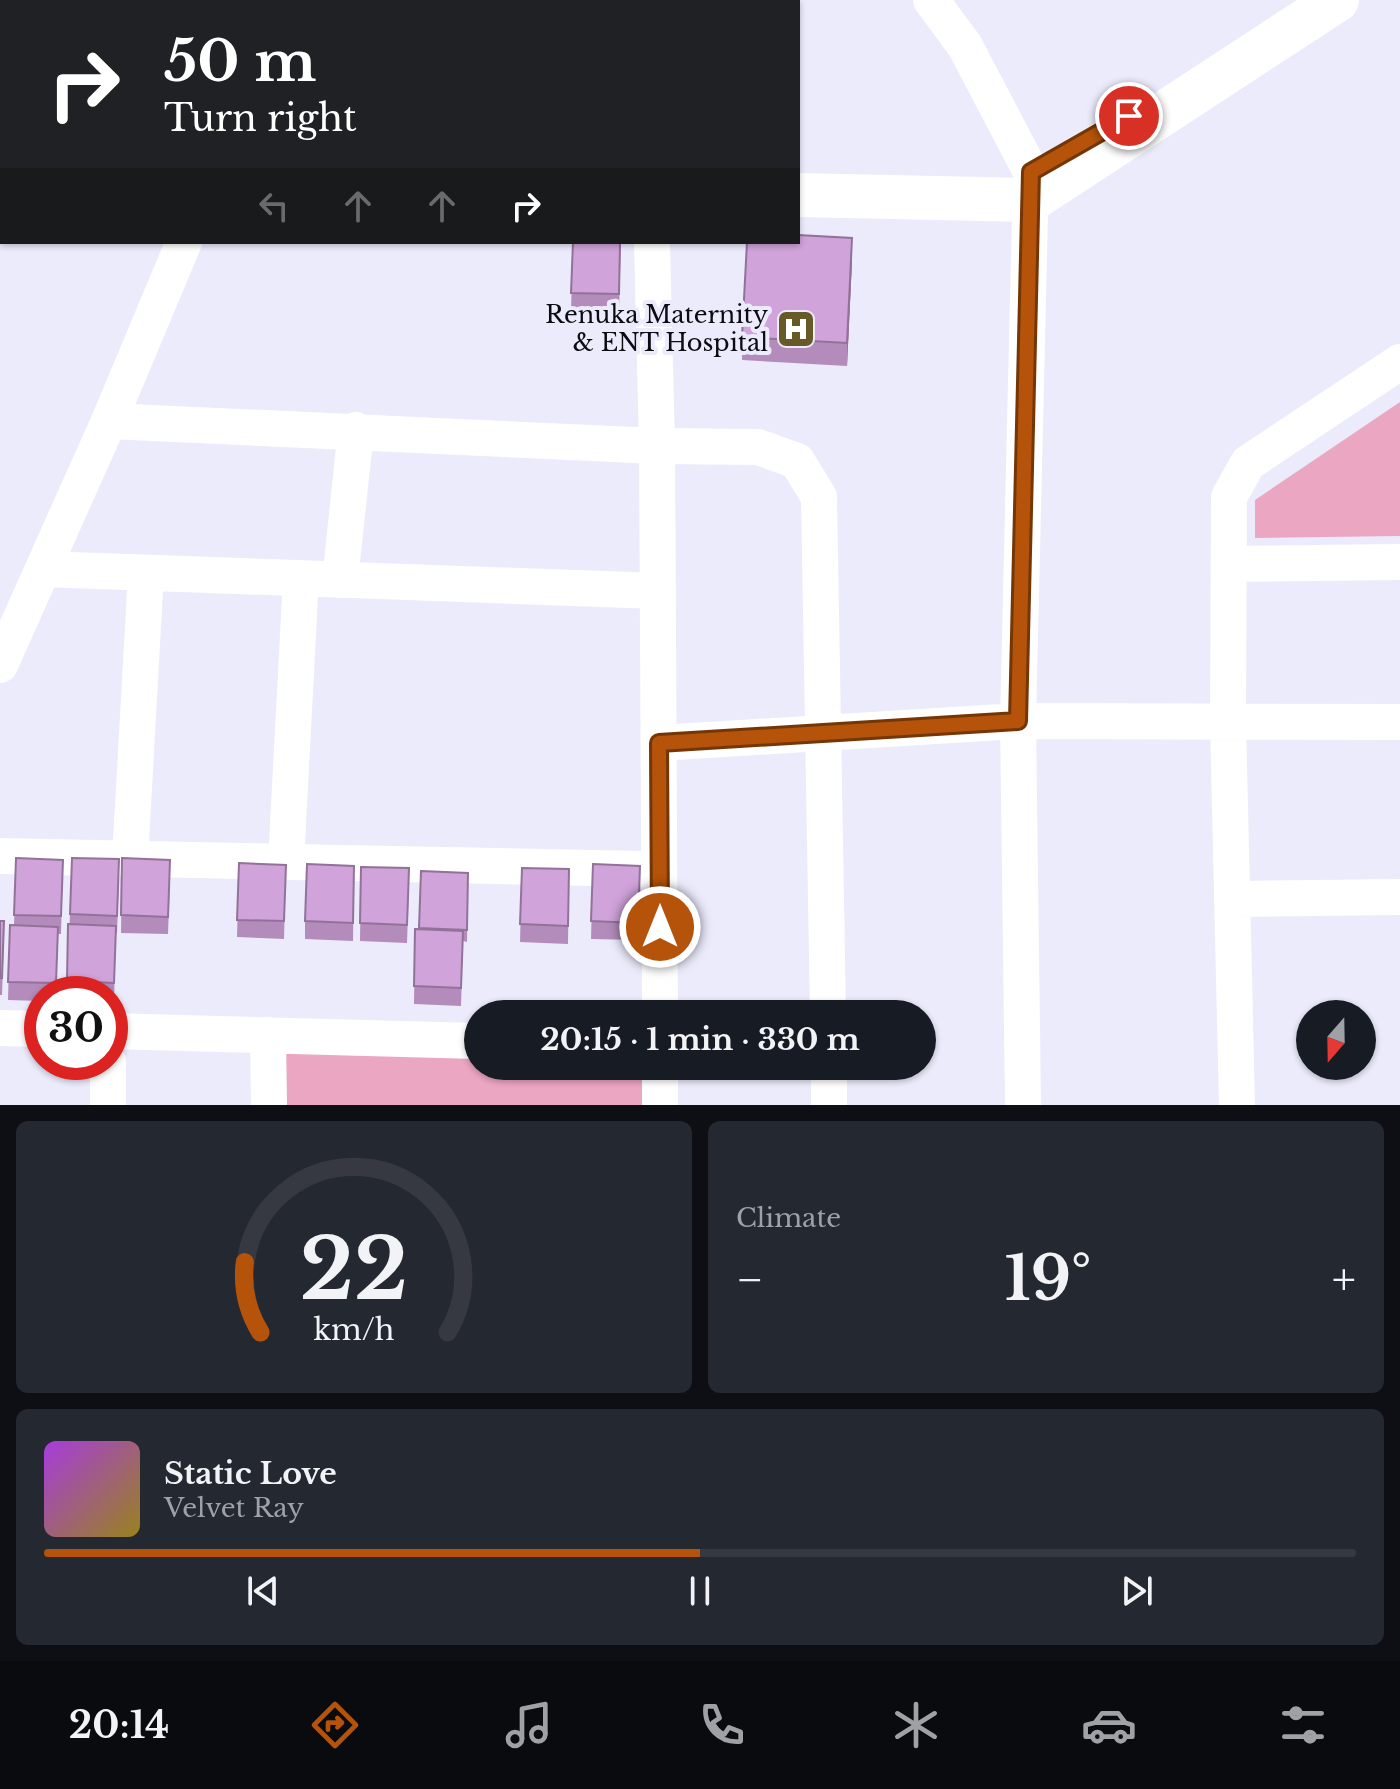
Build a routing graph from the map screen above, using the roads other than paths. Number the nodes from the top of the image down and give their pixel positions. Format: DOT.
graph roads {
  1 [pos="931,0"];
  2 [pos="1293,0"];
  3 [pos="1337,0"];
  4 [pos="800,169"];
  5 [pos="1031,186"];
  6 [pos="800,195"];
  7 [pos="183,244"];
  8 [pos="652,244"];
  9 [pos="1400,362"];
  10 [pos="109,421"];
  11 [pos="356,430"];
  12 [pos="657,446"];
  13 [pos="1400,562"];
  14 [pos="1229,564"];
  15 [pos="43,569"];
  16 [pos="146,573"];
  17 [pos="301,578"];
  18 [pos="340,580"];
  19 [pos="658,591"];
  20 [pos="0,665"];
  21 [pos="1018,721"];
  22 [pos="1228,722"];
  23 [pos="1400,722"];
  24 [pos="823,733"];
  25 [pos="659,743"];
  26 [pos="0,856"];
  27 [pos="130,859"];
  28 [pos="286,862"];
  29 [pos="659,870"];
  30 [pos="1400,897"];
  31 [pos="1232,899"];
  32 [pos="660,1000"];
  33 [pos="828,1000"];
  34 [pos="0,1028"];
  35 [pos="24,1029"];
  36 [pos="128,1031"];
  37 [pos="268,1035"];
  38 [pos="464,1041"];
  39 [pos="108,1080"];
  40 [pos="660,1080"];
  41 [pos="829,1080"];
  42 [pos="108,1105"];
  43 [pos="269,1105"];
  44 [pos="660,1105"];
  45 [pos="829,1105"];
  46 [pos="1023,1105"];
  47 [pos="1237,1105"];
  1 -- 5 [label="street"];
  2 -- 5 [label="main road"];
  3 -- 5 [label="main road"];
  4 -- 5 [label="main road"];
  5 -- 6 [label="main road"];
  5 -- 21 [label="street"];
  7 -- 10 [label="street"];
  8 -- 12 [label="street"];
  9 -- 14 [label="street"];
  10 -- 11 [label="street"];
  10 -- 15 [label="street"];
  11 -- 12 [label="street"];
  11 -- 18 [label="street"];
  12 -- 19 [label="street"];
  12 -- 24 [label="street"];
  13 -- 14 [label="street"];
  14 -- 22 [label="street"];
  15 -- 16 [label="street"];
  15 -- 20 [label="street"];
  16 -- 17 [label="street"];
  16 -- 27 [label="street"];
  17 -- 18 [label="street"];
  17 -- 28 [label="street"];
  18 -- 19 [label="street"];
  19 -- 25 [label="street"];
  21 -- 22 [label="street"];
  21 -- 24 [label="street"];
  21 -- 46 [label="street"];
  22 -- 23 [label="street"];
  22 -- 31 [label="street"];
  24 -- 25 [label="street"];
  24 -- 33 [label="street"];
  25 -- 29 [label="street"];
  26 -- 27 [label="street"];
  27 -- 28 [label="street"];
  28 -- 29 [label="street"];
  29 -- 32 [label="street"];
  30 -- 31 [label="street"];
  31 -- 47 [label="street"];
  34 -- 35 [label="street"];
  36 -- 37 [label="street"];
  37 -- 38 [label="street"];
  37 -- 43 [label="street"];
  39 -- 42 [label="street"];
  40 -- 44 [label="street"];
  41 -- 45 [label="street"];
}
